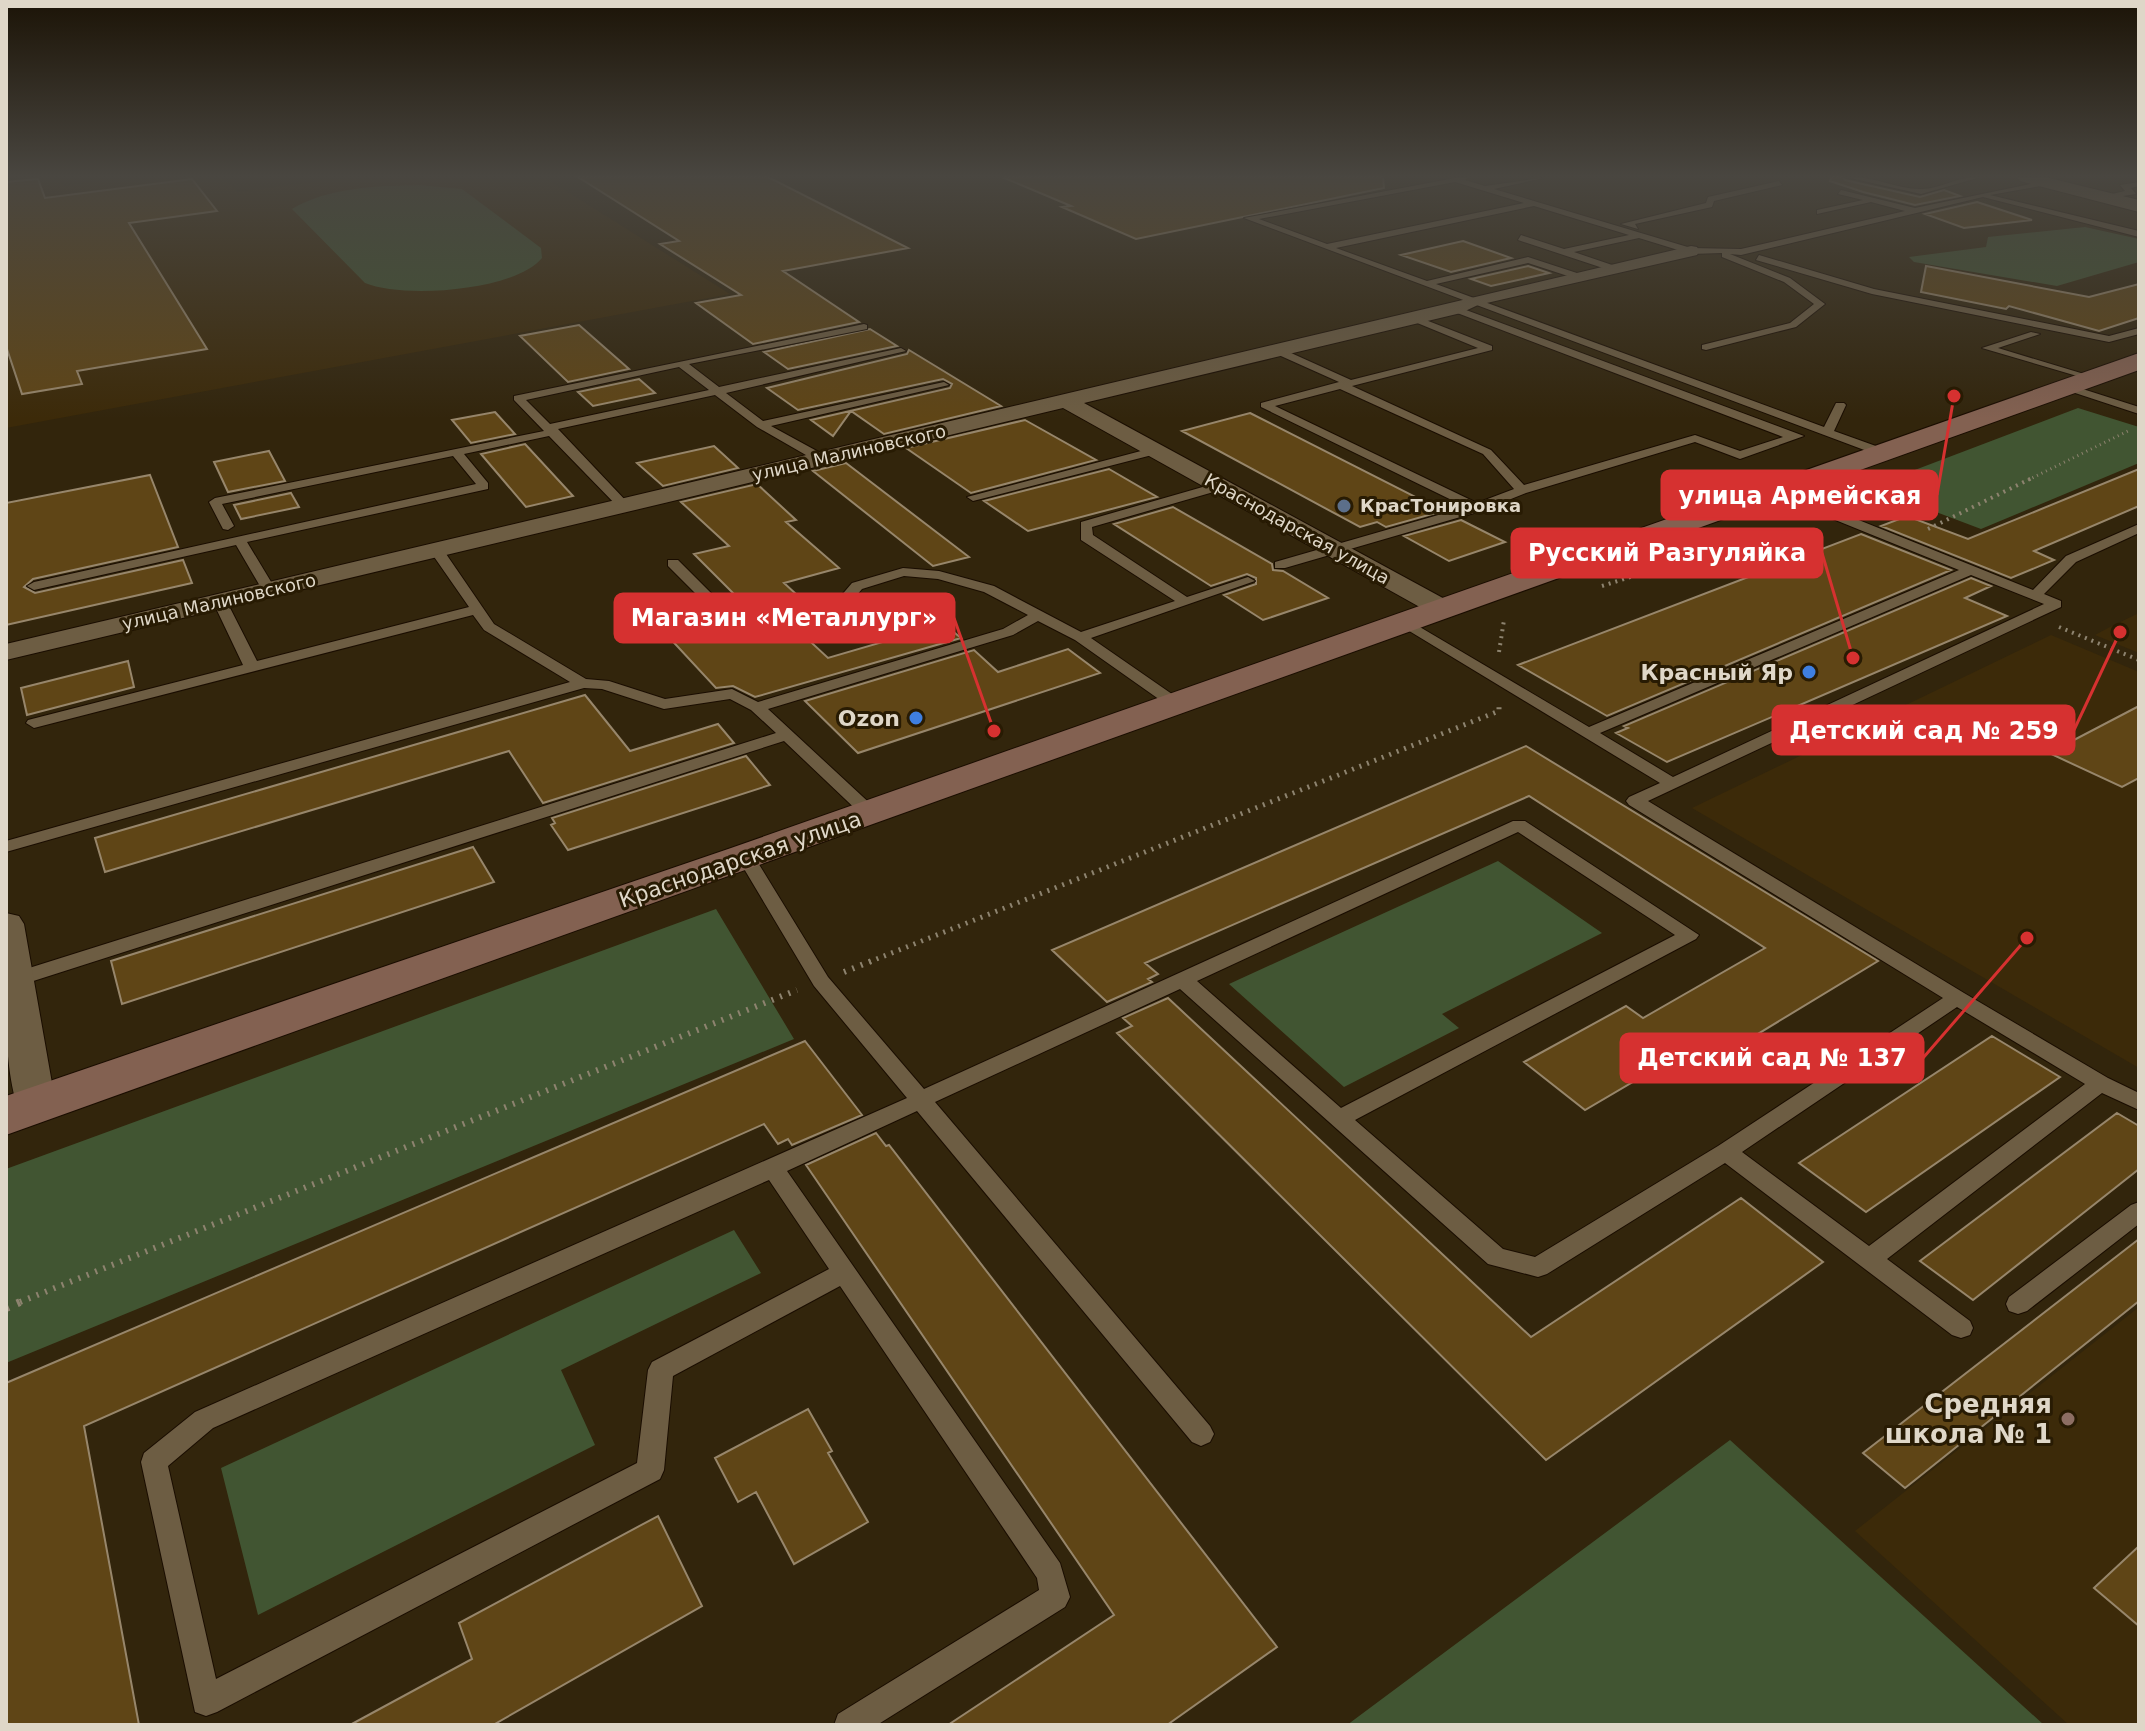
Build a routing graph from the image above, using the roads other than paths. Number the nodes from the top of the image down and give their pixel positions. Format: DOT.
graph roads {
  1 [pos="1353,258"];
  2 [pos="1581,258"];
  3 [pos="1664,258"];
  4 [pos="1721,258"];
  5 [pos="1760,258"];
  6 [pos="1615,269"];
  7 [pos="1580,277"];
  8 [pos="1426,284"];
  9 [pos="1464,305"];
  10 [pos="1413,318"];
  11 [pos="864,327"];
  12 [pos="2035,334"];
  13 [pos="2137,340"];
  14 [pos="1706,347"];
  15 [pos="1276,350"];
  16 [pos="901,351"];
  17 [pos="681,363"];
  18 [pos="2079,383"];
  19 [pos="1346,384"];
  20 [pos="944,385"];
  21 [pos="718,391"];
  22 [pos="1067,402"];
  23 [pos="1840,405"];
  24 [pos="2139,411"];
  25 [pos="761,425"];
  26 [pos="551,430"];
  27 [pos="1824,431"];
  28 [pos="1794,437"];
  29 [pos="1156,451"];
  30 [pos="457,453"];
  31 [pos="1883,453"];
  32 [pos="822,459"];
  33 [pos="1220,486"];
  34 [pos="1522,490"];
  35 [pos="1775,491"];
  36 [pos="973,497"];
  37 [pos="624,506"];
  38 [pos="1477,508"];
  39 [pos="228,526"];
  40 [pos="2139,528"];
  41 [pos="240,541"];
  42 [pos="1333,549"];
  43 [pos="437,551"];
  44 [pos="673,563"];
  45 [pos="1280,565"];
  46 [pos="1970,570"];
  47 [pos="1248,581"];
  48 [pos="34,586"];
  49 [pos="269,590"];
  50 [pos="2035,596"];
  51 [pos="220,602"];
  52 [pos="1186,602"];
  53 [pos="1443,609"];
  54 [pos="475,610"];
  55 [pos="1038,615"];
  56 [pos="1403,623"];
  57 [pos="1080,637"];
  58 [pos="6,652"];
  59 [pos="252,667"];
  60 [pos="583,683"];
  61 [pos="1176,704"];
  62 [pos="757,707"];
  63 [pos="34,723"];
  64 [pos="1590,732"];
  65 [pos="787,735"];
  66 [pos="1672,783"];
  67 [pos="870,813"];
  68 [pos="6,847"];
  69 [pos="746,857"];
  70 [pos="6,924"];
  71 [pos="17,979"];
  72 [pos="1183,980"];
  73 [pos="1957,998"];
  74 [pos="2100,1083"];
  75 [pos="918,1098"];
  76 [pos="2139,1102"];
  77 [pos="21,1111"];
  78 [pos="1339,1119"];
  79 [pos="1726,1152"];
  80 [pos="773,1168"];
  81 [pos="2139,1211"];
  82 [pos="1870,1259"];
  83 [pos="844,1272"];
  84 [pos="2018,1304"];
  85 [pos="1961,1328"];
  86 [pos="1201,1434"];
  87 [pos="849,1725"];
  1 -- 8 [label="lane"];
  2 -- 6 [label="lane"];
  3 -- 6 [label="street, улица Малиновского"];
  4 -- 14 [label="lane"];
  5 -- 13 [label="lane"];
  6 -- 7 [label="street, улица Малиновского"];
  7 -- 8 [label="lane"];
  7 -- 9 [label="street, улица Малиновского"];
  8 -- 9 [label="lane"];
  9 -- 10 [label="street, улица Малиновского"];
  9 -- 27 [label="lane"];
  9 -- 28 [label="lane"];
  10 -- 15 [label="street, улица Малиновского"];
  10 -- 19 [label="lane"];
  11 -- 17 [label="lane"];
  12 -- 18 [label="lane"];
  13 -- 18 [label="main road, Краснодарская улица"];
  15 -- 19 [label="lane"];
  15 -- 22 [label="street, улица Малиновского"];
  16 -- 21 [label="lane"];
  17 -- 21 [label="lane"];
  17 -- 26 [label="lane"];
  18 -- 24 [label="lane"];
  18 -- 31 [label="main road, Краснодарская улица"];
  19 -- 34 [label="lane"];
  19 -- 38 [label="lane"];
  20 -- 25 [label="lane"];
  21 -- 25 [label="lane"];
  21 -- 26 [label="lane"];
  22 -- 29 [label="street, Краснодарская улица"];
  22 -- 32 [label="street, улица Малиновского"];
  23 -- 27 [label="lane"];
  25 -- 32 [label="lane"];
  26 -- 30 [label="lane"];
  26 -- 37 [label="lane"];
  27 -- 28 [label="lane"];
  27 -- 31 [label="lane"];
  28 -- 34 [label="lane"];
  29 -- 33 [label="street, Краснодарская улица"];
  29 -- 36 [label="lane"];
  30 -- 39 [label="lane"];
  30 -- 41 [label="lane"];
  31 -- 35 [label="main road, Краснодарская улица"];
  32 -- 37 [label="street, улица Малиновского"];
  33 -- 42 [label="street, Краснодарская улица"];
  33 -- 52 [label="lane"];
  34 -- 38 [label="lane"];
  35 -- 46 [label="lane"];
  35 -- 53 [label="main road, Краснодарская улица"];
  37 -- 43 [label="street, улица Малиновского"];
  38 -- 42 [label="lane"];
  40 -- 50 [label="lane"];
  41 -- 48 [label="lane"];
  41 -- 49 [label="lane"];
  42 -- 45 [label="lane"];
  42 -- 53 [label="street, Краснодарская улица"];
  43 -- 49 [label="street, улица Малиновского"];
  43 -- 54 [label="lane"];
  44 -- 55 [label="lane"];
  46 -- 50 [label="lane"];
  46 -- 64 [label="lane"];
  47 -- 52 [label="lane"];
  49 -- 51 [label="street, улица Малиновского"];
  50 -- 66 [label="lane"];
  51 -- 58 [label="street, улица Малиновского"];
  51 -- 59 [label="lane"];
  52 -- 57 [label="lane"];
  53 -- 56 [label="main road, Краснодарская улица"];
  54 -- 59 [label="lane"];
  54 -- 60 [label="lane"];
  55 -- 57 [label="lane"];
  55 -- 62 [label="lane"];
  56 -- 61 [label="main road, Краснодарская улица"];
  56 -- 64 [label="lane"];
  57 -- 61 [label="lane"];
  59 -- 63 [label="lane"];
  60 -- 62 [label="lane"];
  60 -- 68 [label="lane"];
  61 -- 67 [label="main road, Краснодарская улица"];
  62 -- 65 [label="lane"];
  64 -- 66 [label="lane"];
  65 -- 67 [label="lane"];
  65 -- 71 [label="lane"];
  66 -- 73 [label="lane"];
  67 -- 69 [label="main road, Краснодарская улица"];
  69 -- 75 [label="lane"];
  69 -- 77 [label="main road, Краснодарская улица"];
  70 -- 71 [label="street, Краснодарская улица"];
  71 -- 77 [label="street, Краснодарская улица"];
  72 -- 75 [label="lane"];
  72 -- 78 [label="lane"];
  72 -- 78 [label="lane"];
  73 -- 74 [label="lane"];
  73 -- 79 [label="lane"];
  74 -- 76 [label="lane"];
  74 -- 82 [label="lane"];
  75 -- 80 [label="lane"];
  75 -- 86 [label="lane"];
  78 -- 79 [label="lane"];
  79 -- 82 [label="lane"];
  80 -- 83 [label="lane"];
  80 -- 83 [label="lane"];
  81 -- 84 [label="lane"];
  82 -- 85 [label="lane"];
  83 -- 87 [label="lane"];
}
